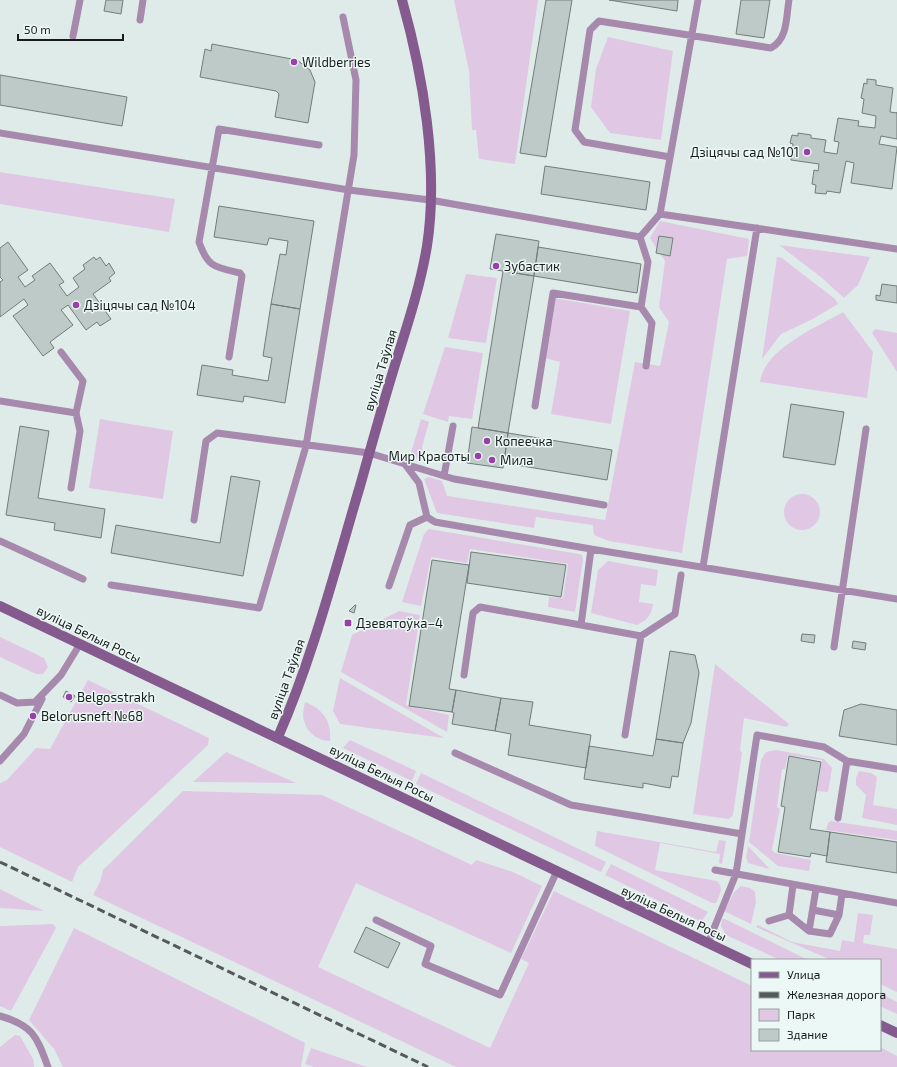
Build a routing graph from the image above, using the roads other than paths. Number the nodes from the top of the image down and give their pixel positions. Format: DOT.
graph roads {
  1 [pos="80,0"];
  2 [pos="142,0"];
  3 [pos="402,0"];
  4 [pos="698,0"];
  5 [pos="789,0"];
  6 [pos="343,17"];
  7 [pos="140,20"];
  8 [pos="73,36"];
  9 [pos="692,36"];
  10 [pos="0,133"];
  11 [pos="319,145"];
  12 [pos="670,157"];
  13 [pos="212,167"];
  14 [pos="349,190"];
  15 [pos="430,200"];
  16 [pos="660,214"];
  17 [pos="757,228"];
  18 [pos="640,237"];
  19 [pos="897,249"];
  20 [pos="641,307"];
  21 [pos="61,352"];
  22 [pos="229,357"];
  23 [pos="646,366"];
  24 [pos="0,401"];
  25 [pos="535,406"];
  26 [pos="76,413"];
  27 [pos="453,426"];
  28 [pos="866,429"];
  29 [pos="306,446"];
  30 [pos="369,453"];
  31 [pos="404,462"];
  32 [pos="444,476"];
  33 [pos="71,488"];
  34 [pos="604,505"];
  35 [pos="427,517"];
  36 [pos="194,520"];
  37 [pos="0,541"];
  38 [pos="591,549"];
  39 [pos="703,567"];
  40 [pos="681,575"];
  41 [pos="83,580"];
  42 [pos="111,585"];
  43 [pos="390,586"];
  44 [pos="842,590"];
  45 [pos="897,599"];
  46 [pos="0,606"];
  47 [pos="581,625"];
  48 [pos="641,636"];
  49 [pos="80,644"];
  50 [pos="834,647"];
  51 [pos="464,675"];
  52 [pos="48,689"];
  53 [pos="0,694"];
  54 [pos="625,735"];
  55 [pos="278,737"];
  56 [pos="455,753"];
  57 [pos="0,761"];
  58 [pos="847,761"];
  59 [pos="897,769"];
  60 [pos="838,818"];
  61 [pos="742,834"];
  62 [pos="715,870"];
  63 [pos="557,871"];
  64 [pos="736,874"];
  65 [pos="793,885"];
  66 [pos="816,889"];
  67 [pos="842,894"];
  68 [pos="897,903"];
  69 [pos="813,910"];
  70 [pos="789,915"];
  71 [pos="839,915"];
  72 [pos="376,920"];
  73 [pos="769,921"];
  74 [pos="809,931"];
  75 [pos="708,943"];
  76 [pos="751,964"];
  77 [pos="0,1016"];
  78 [pos="881,1025"];
  79 [pos="897,1033"];
  80 [pos="48,1067"];
  1 -- 8 [label="lane"];
  2 -- 7 [label="lane"];
  3 -- 15 [label="main road, вуліца Таўлая"];
  4 -- 9 [label="lane"];
  5 -- 9 [label="lane"];
  6 -- 14 [label="lane"];
  9 -- 12 [label="lane"];
  9 -- 12 [label="lane"];
  10 -- 13 [label="lane"];
  11 -- 13 [label="lane"];
  12 -- 16 [label="lane"];
  13 -- 14 [label="lane"];
  13 -- 22 [label="lane"];
  14 -- 15 [label="lane"];
  14 -- 29 [label="lane"];
  15 -- 18 [label="lane"];
  15 -- 30 [label="main road, вуліца Таўлая"];
  16 -- 17 [label="lane"];
  16 -- 18 [label="lane"];
  17 -- 19 [label="lane"];
  17 -- 39 [label="lane"];
  18 -- 20 [label="lane"];
  20 -- 23 [label="lane"];
  20 -- 25 [label="lane"];
  21 -- 26 [label="lane"];
  24 -- 26 [label="lane"];
  26 -- 33 [label="lane"];
  27 -- 32 [label="lane"];
  28 -- 44 [label="lane"];
  29 -- 30 [label="lane"];
  29 -- 36 [label="lane"];
  29 -- 42 [label="lane"];
  30 -- 31 [label="lane"];
  30 -- 55 [label="main road, вуліца Таўлая"];
  31 -- 32 [label="lane"];
  31 -- 35 [label="lane"];
  32 -- 34 [label="lane"];
  35 -- 38 [label="lane"];
  35 -- 43 [label="lane"];
  37 -- 41 [label="lane"];
  38 -- 39 [label="lane"];
  38 -- 47 [label="lane"];
  39 -- 44 [label="lane"];
  40 -- 48 [label="lane"];
  44 -- 45 [label="lane"];
  44 -- 50 [label="lane"];
  46 -- 49 [label="main road, вуліца Белыя Росы"];
  47 -- 48 [label="lane"];
  47 -- 51 [label="lane"];
  48 -- 54 [label="lane"];
  49 -- 52 [label="lane"];
  49 -- 55 [label="main road, вуліца Белыя Росы"];
  52 -- 53 [label="lane"];
  52 -- 57 [label="lane"];
  55 -- 63 [label="main road, вуліца Белыя Росы"];
  56 -- 61 [label="lane"];
  58 -- 59 [label="lane"];
  58 -- 60 [label="lane"];
  58 -- 61 [label="lane"];
  61 -- 64 [label="lane"];
  62 -- 64 [label="lane"];
  63 -- 72 [label="lane"];
  63 -- 75 [label="main road, вуліца Белыя Росы"];
  64 -- 65 [label="lane"];
  64 -- 75 [label="lane"];
  65 -- 66 [label="lane"];
  65 -- 70 [label="lane"];
  66 -- 67 [label="lane"];
  66 -- 69 [label="lane"];
  67 -- 68 [label="lane"];
  67 -- 71 [label="lane"];
  69 -- 71 [label="lane"];
  69 -- 74 [label="lane"];
  70 -- 73 [label="lane"];
  70 -- 74 [label="lane"];
  71 -- 74 [label="lane"];
  75 -- 76 [label="main road, вуліца Белыя Росы"];
  77 -- 80 [label="lane"];
  78 -- 79 [label="main road"];
}
